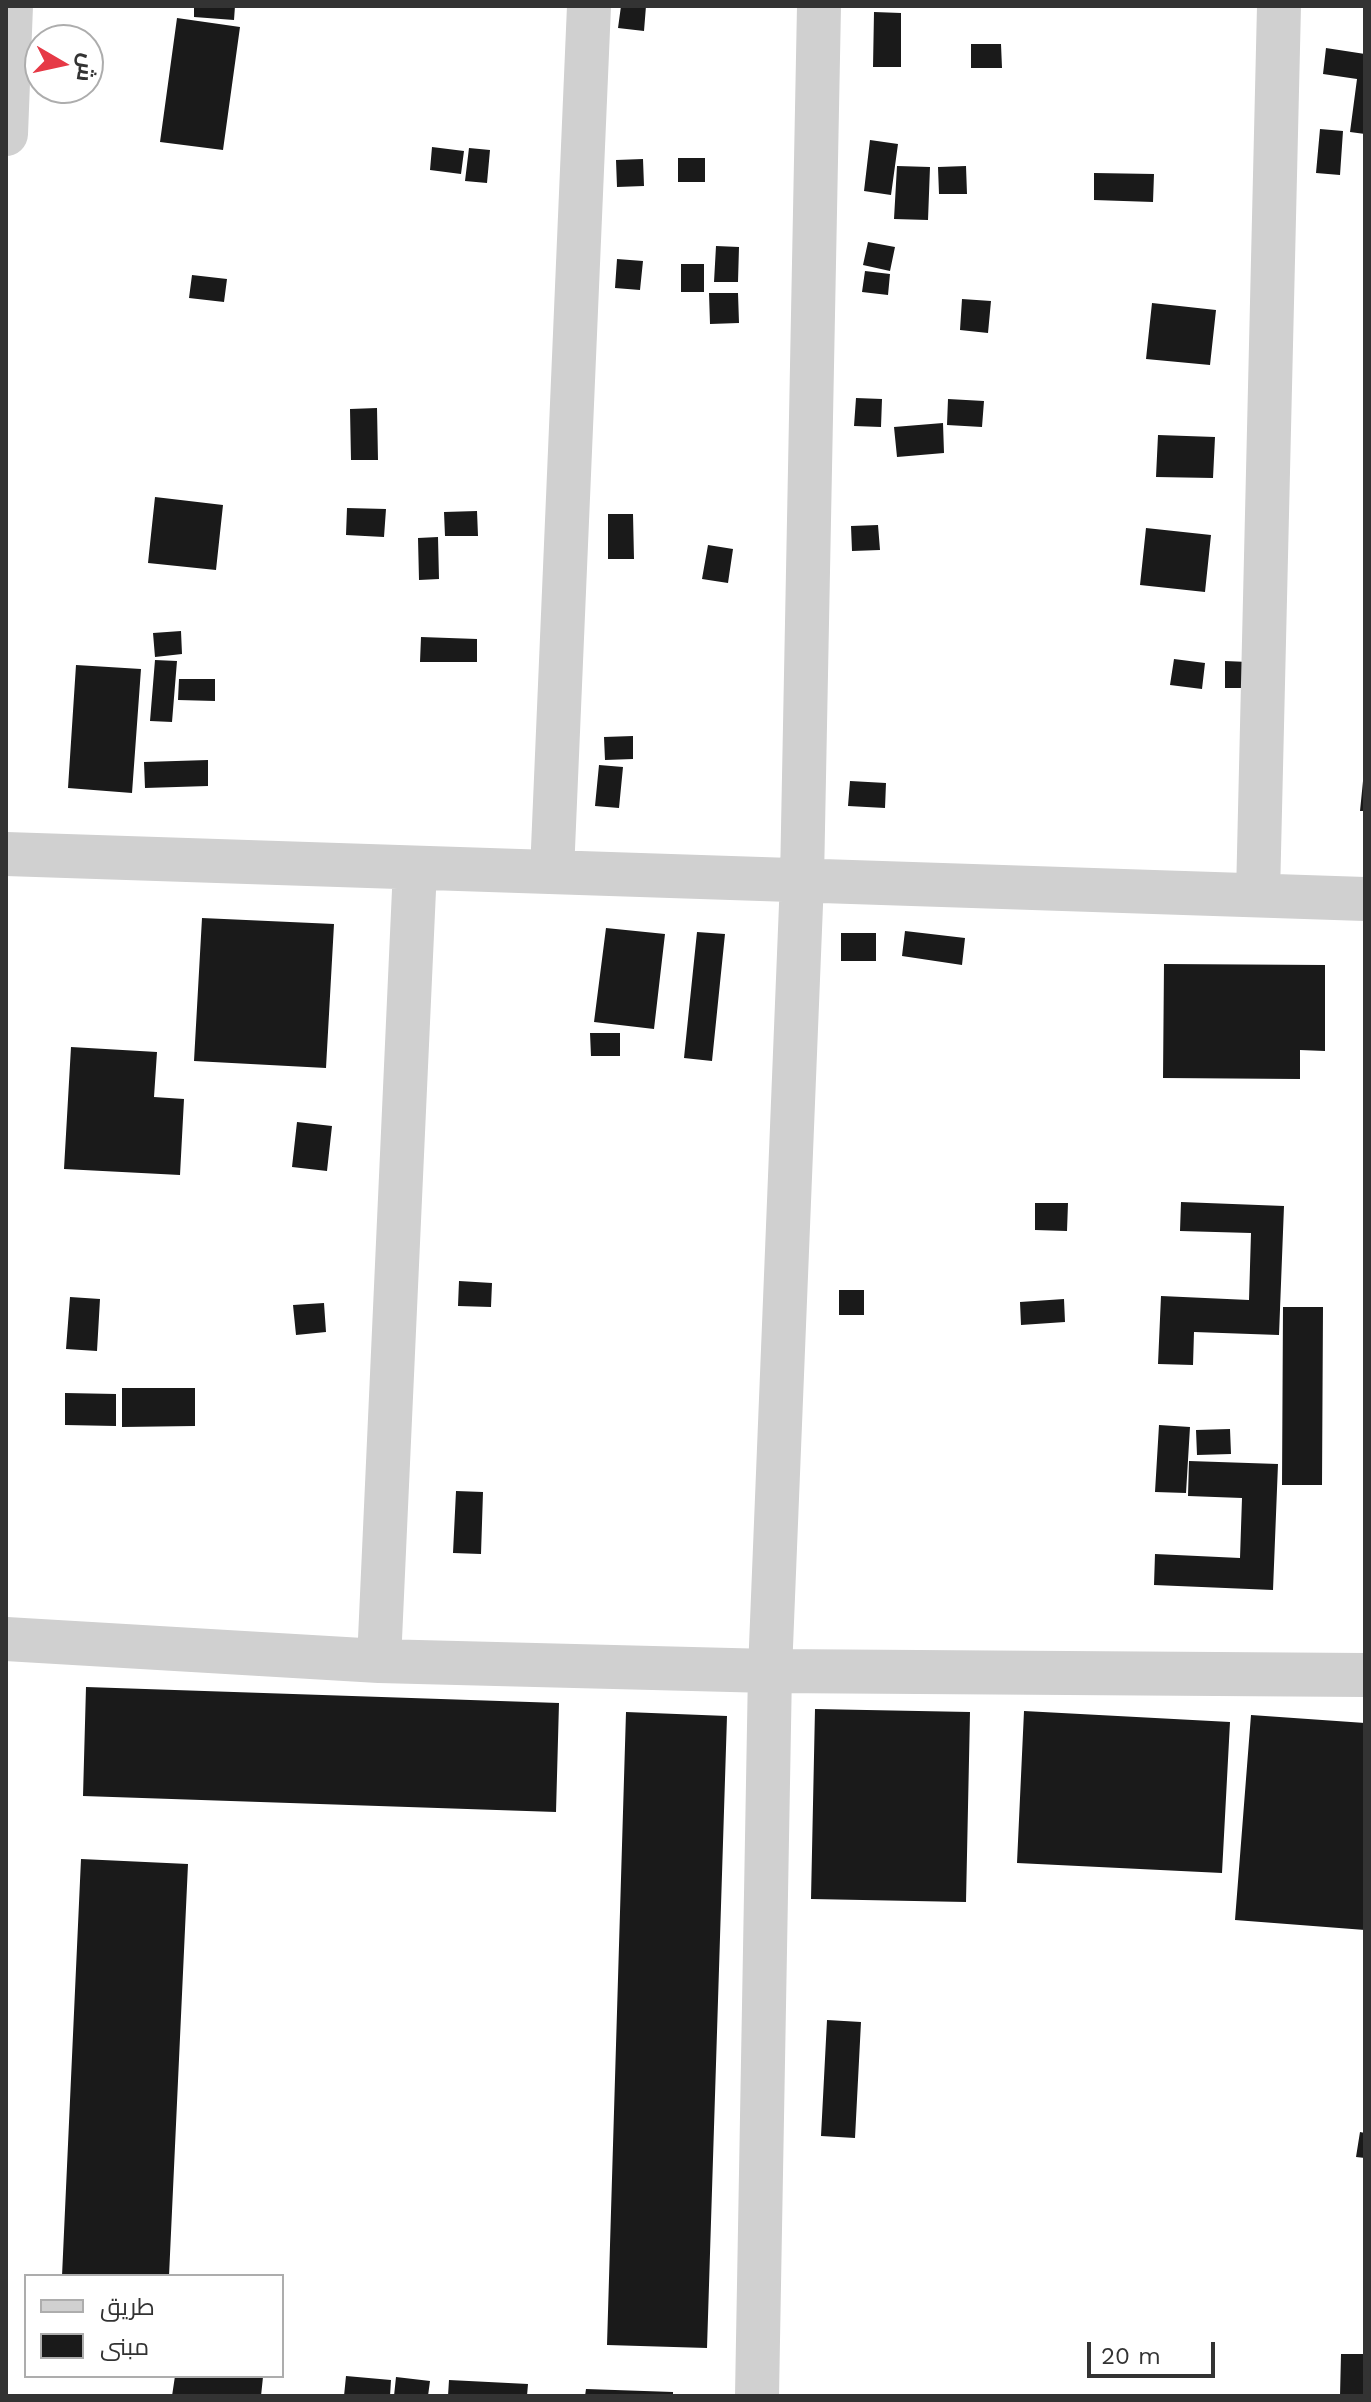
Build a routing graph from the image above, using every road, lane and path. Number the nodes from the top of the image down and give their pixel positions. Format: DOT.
graph roads {
  1 [pos="11,6"];
  2 [pos="589,6"];
  3 [pos="819,6"];
  4 [pos="1279,6"];
  5 [pos="6,134"];
  6 [pos="6,854"];
  7 [pos="415,868"];
  8 [pos="552,872"];
  9 [pos="802,880"];
  10 [pos="1258,895"];
  11 [pos="1365,899"];
  12 [pos="6,1639"];
  13 [pos="379,1661"];
  14 [pos="770,1671"];
  15 [pos="1365,1675"];
  16 [pos="757,2396"];
  1 -- 5 [label="street"];
  2 -- 8 [label="street"];
  3 -- 9 [label="street"];
  4 -- 10 [label="street"];
  6 -- 7 [label="street"];
  7 -- 8 [label="street"];
  7 -- 13 [label="street"];
  8 -- 9 [label="street"];
  9 -- 10 [label="street"];
  9 -- 14 [label="street"];
  10 -- 11 [label="street"];
  12 -- 13 [label="street"];
  13 -- 14 [label="street"];
  14 -- 15 [label="street"];
  14 -- 16 [label="street"];
}
